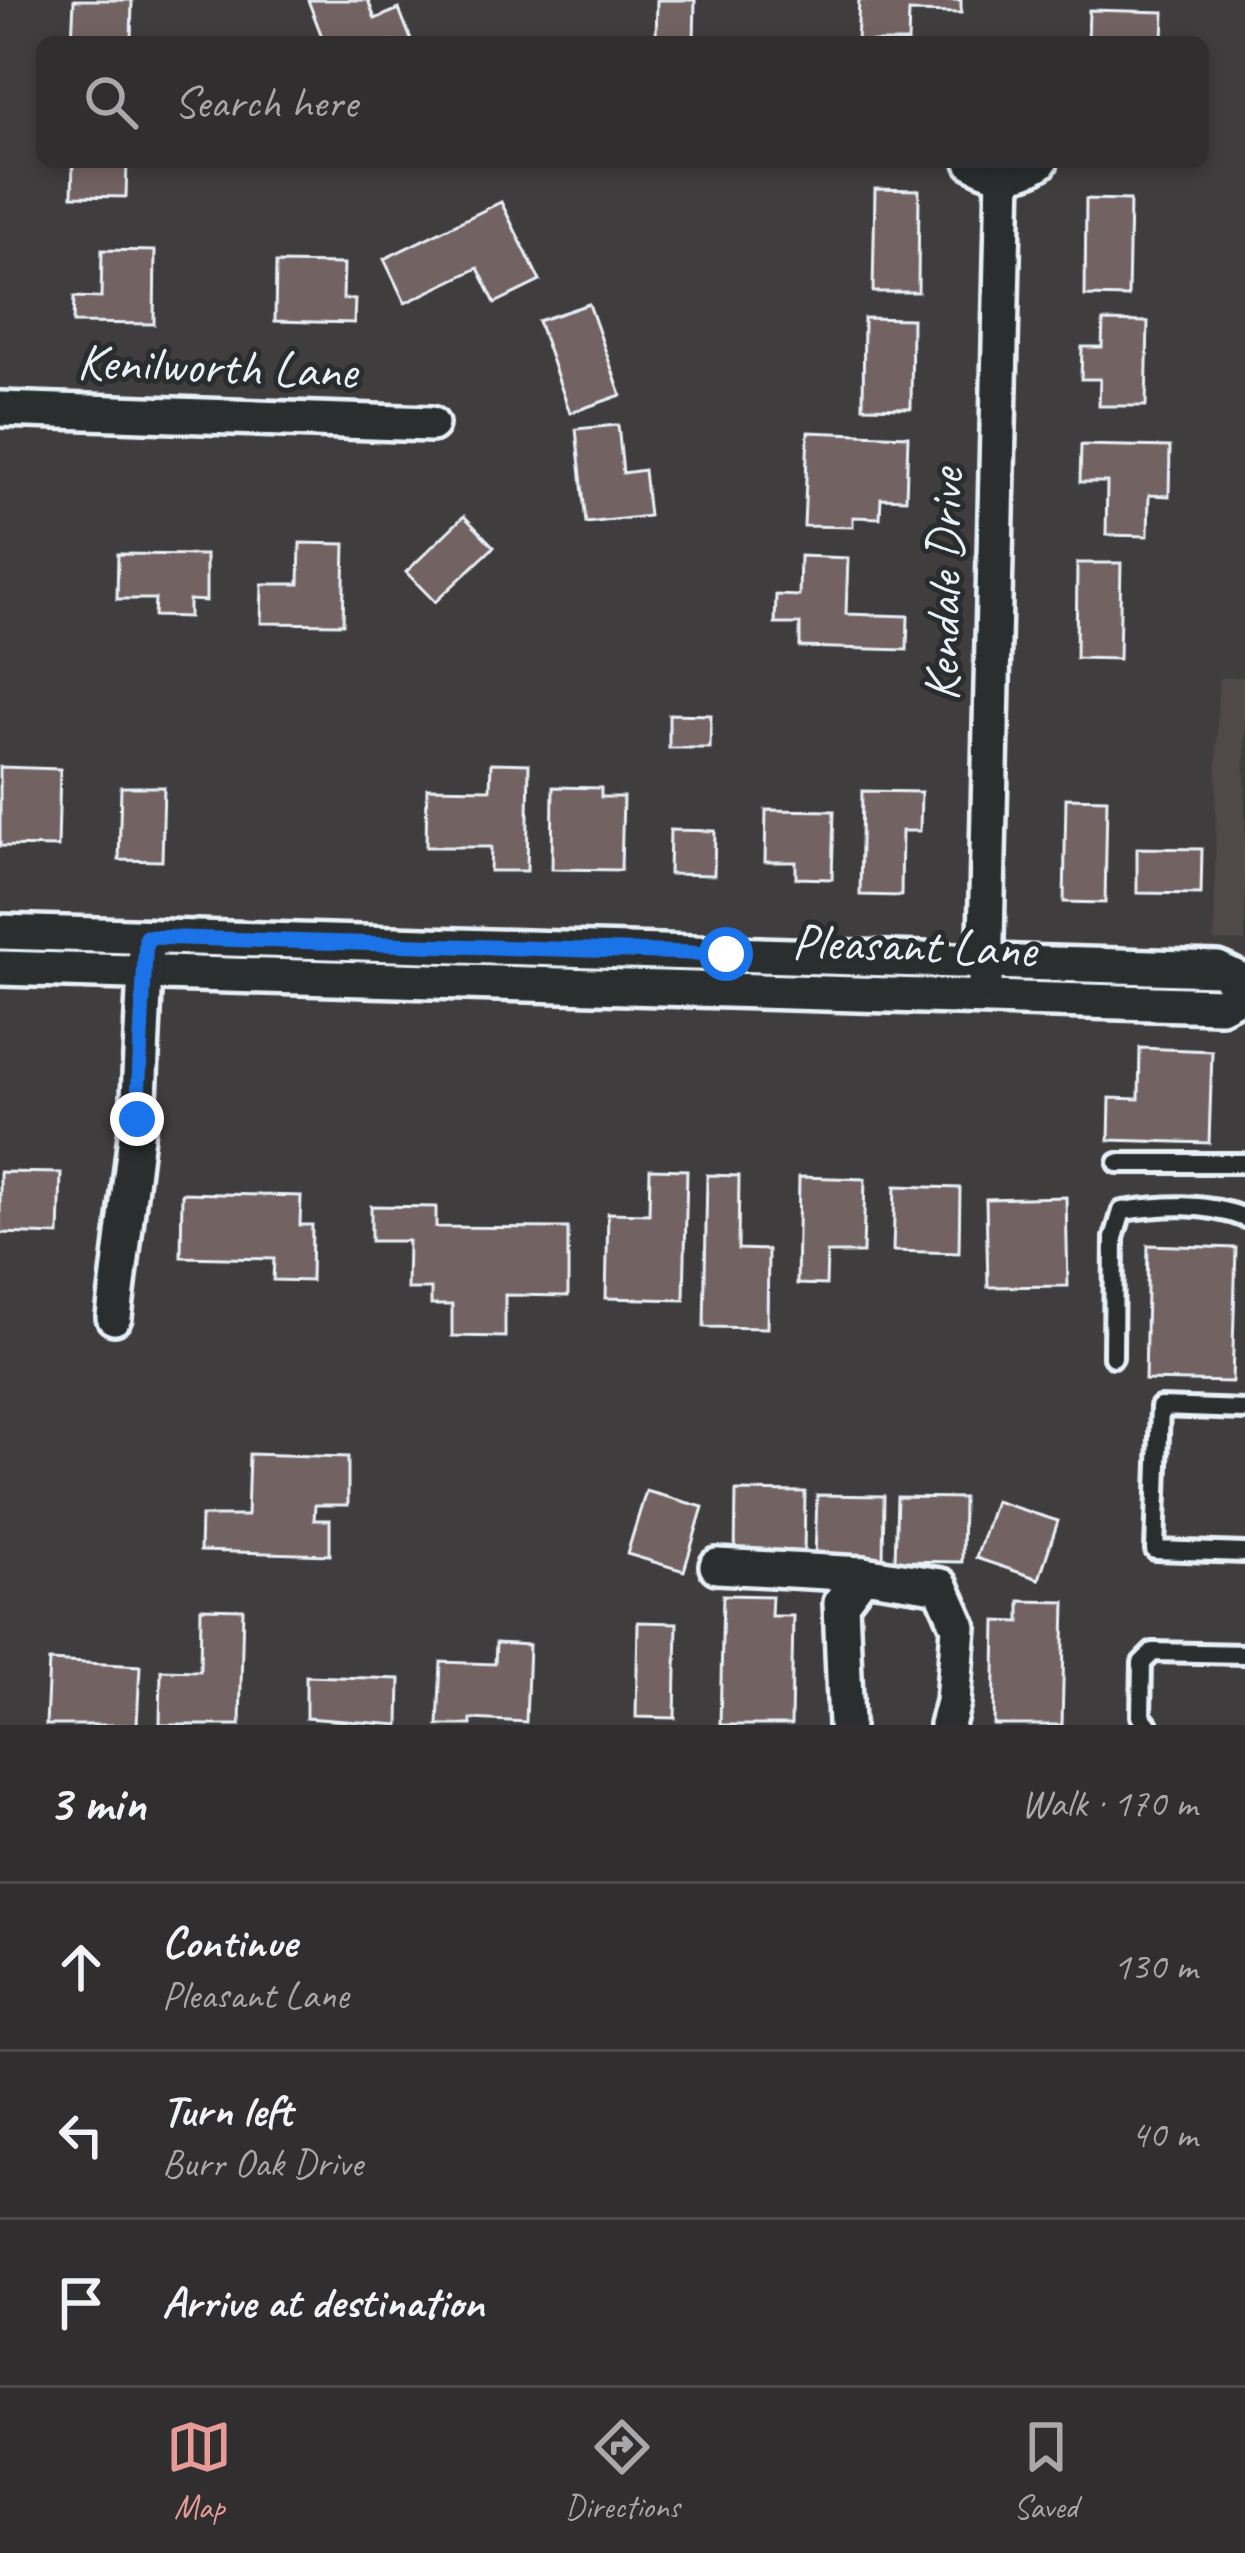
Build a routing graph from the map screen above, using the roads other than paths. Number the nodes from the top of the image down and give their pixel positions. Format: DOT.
graph roads {
  1 [pos="988,168"];
  2 [pos="1029,168"];
  3 [pos="0,409"];
  4 [pos="431,424"];
  5 [pos="0,932"];
  6 [pos="146,937"];
  7 [pos="260,940"];
  8 [pos="986,961"];
  9 [pos="0,968"];
  10 [pos="146,972"];
  11 [pos="259,976"];
  12 [pos="1245,982"];
  13 [pos="1245,992"];
  14 [pos="985,998"];
  15 [pos="1118,1163"];
  16 [pos="1245,1163"];
  17 [pos="1245,1218"];
  18 [pos="114,1316"];
  19 [pos="1113,1358"];
  20 [pos="1245,1410"];
  21 [pos="1245,1553"];
  22 [pos="716,1566"];
  23 [pos="863,1574"];
  24 [pos="1245,1654"];
  25 [pos="846,1725"];
  26 [pos="947,1725"];
  27 [pos="1148,1725"];
  1 -- 2 [label="street, Kendale Drive"];
  1 -- 8 [label="street, Kendale Drive"];
  3 -- 4 [label="street, Kenilworth Lane"];
  5 -- 6 [label="street, Pleasant Lane"];
  6 -- 7 [label="street, Pleasant Lane"];
  6 -- 10 [label="street"];
  7 -- 8 [label="street, Pleasant Lane"];
  7 -- 11 [label="street"];
  8 -- 12 [label="street, Pleasant Lane"];
  8 -- 14 [label="street, Kendale Drive"];
  9 -- 10 [label="street, Pleasant Lane"];
  10 -- 11 [label="street, Pleasant Lane"];
  10 -- 18 [label="street"];
  11 -- 14 [label="street, Pleasant Lane"];
  13 -- 14 [label="street, Pleasant Lane"];
  15 -- 16 [label="lane"];
  17 -- 19 [label="lane"];
  20 -- 21 [label="lane"];
  22 -- 23 [label="street"];
  23 -- 25 [label="street"];
  23 -- 26 [label="street"];
  24 -- 27 [label="lane"];
}
